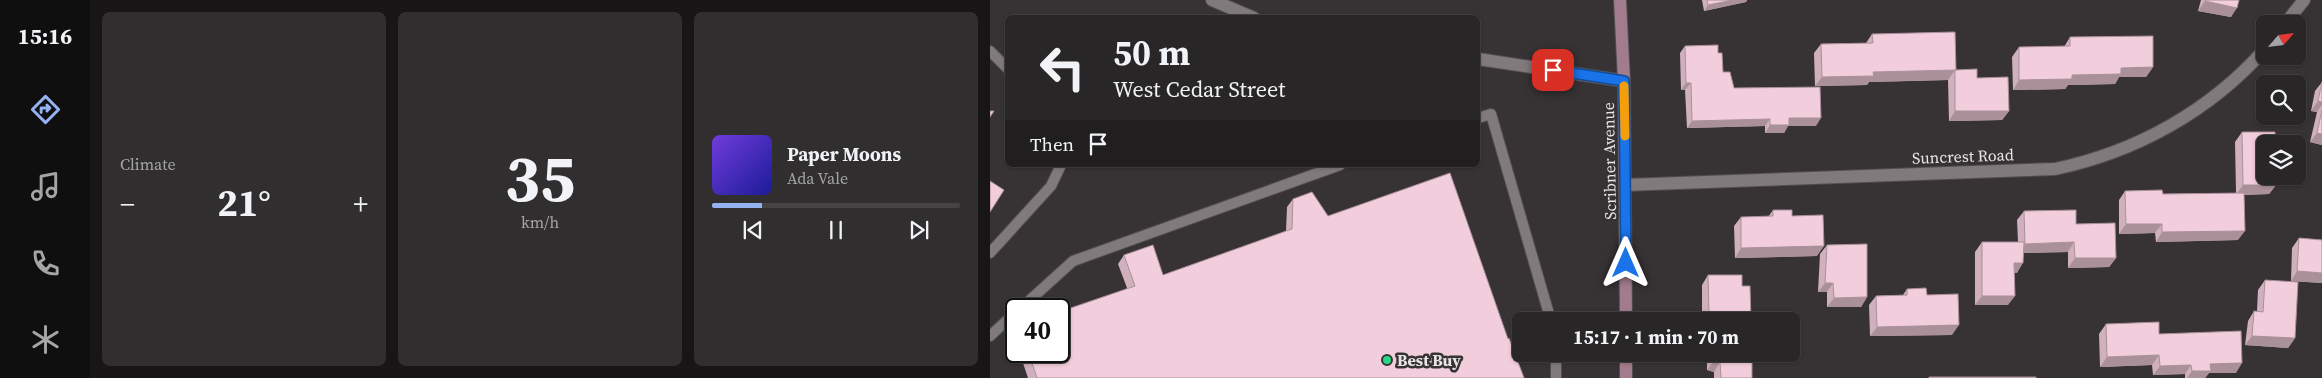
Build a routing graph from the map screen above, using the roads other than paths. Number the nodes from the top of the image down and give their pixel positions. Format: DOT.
graph roads {
  1 [pos="1212,0"];
  2 [pos="1620,0"];
  3 [pos="2304,0"];
  4 [pos="1247,15"];
  5 [pos="2292,15"];
  6 [pos="990,51"];
  7 [pos="1480,59"];
  8 [pos="2256,59"];
  9 [pos="1005,65"];
  10 [pos="1624,81"];
  11 [pos="1480,117"];
  12 [pos="1060,167"];
  13 [pos="1334,167"];
  14 [pos="1626,185"];
  15 [pos="990,253"];
  16 [pos="1032,298"];
  17 [pos="1548,312"];
  18 [pos="1626,312"];
  19 [pos="1005,322"];
  20 [pos="990,336"];
  21 [pos="1556,362"];
  22 [pos="1626,362"];
  23 [pos="1556,378"];
  24 [pos="1626,378"];
  1 -- 4 [label="street"];
  2 -- 10 [label="street, Scribner Avenue"];
  3 -- 5 [label="street"];
  6 -- 9 [label="lane"];
  7 -- 10 [label="street"];
  8 -- 14 [label="street, Suncrest Road"];
  10 -- 14 [label="street, Scribner Avenue"];
  11 -- 17 [label="lane"];
  12 -- 15 [label="lane"];
  13 -- 16 [label="lane"];
  14 -- 18 [label="street, Scribner Avenue"];
  19 -- 20 [label="lane"];
  21 -- 23 [label="lane"];
  22 -- 24 [label="street"];
}
